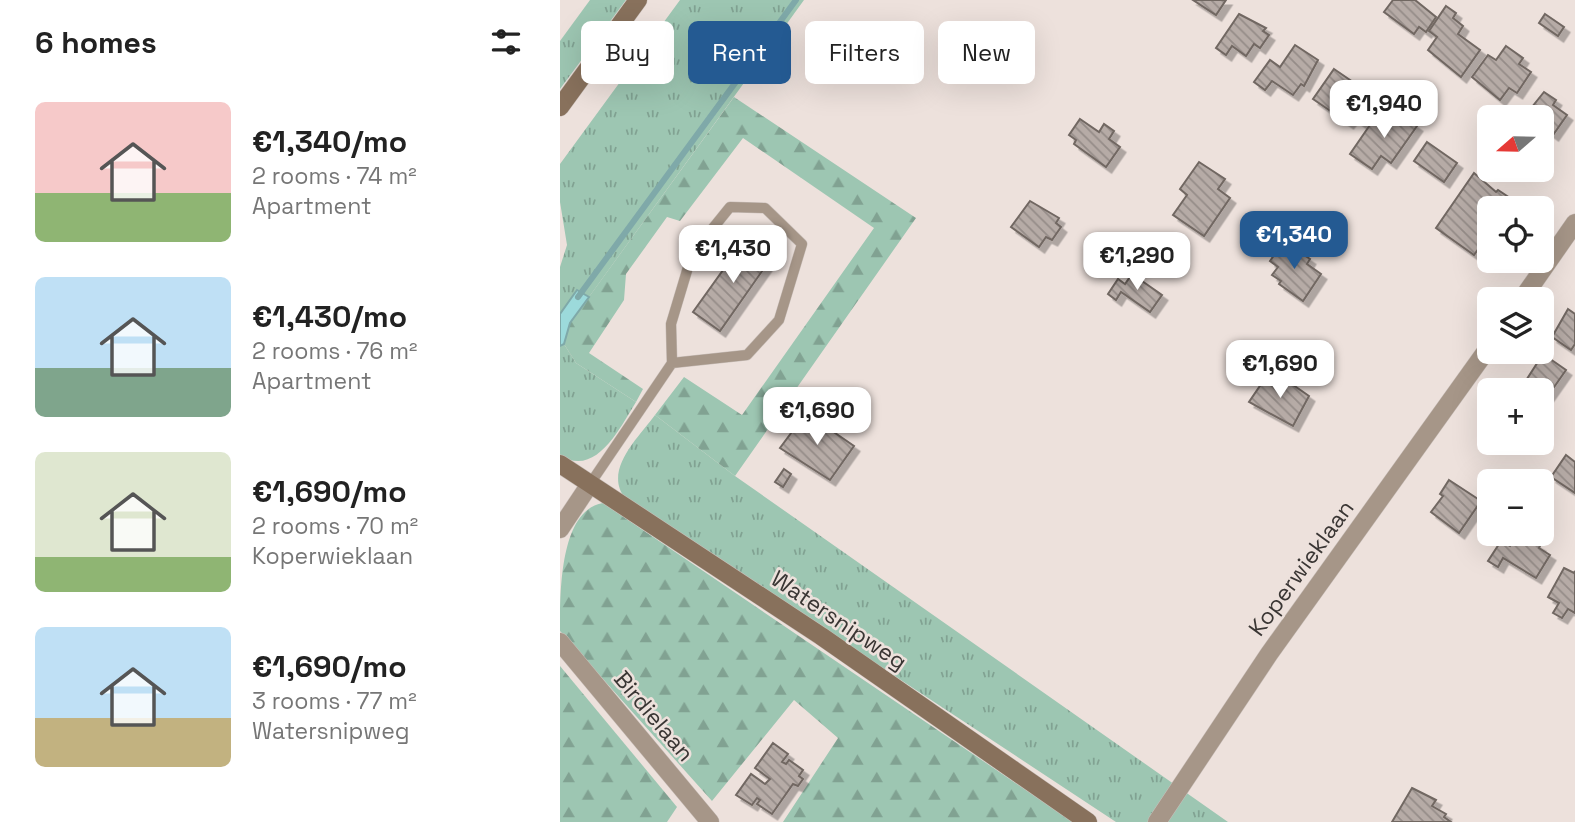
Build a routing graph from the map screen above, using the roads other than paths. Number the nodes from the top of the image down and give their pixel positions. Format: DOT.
graph roads {
  1 [pos="638,0"];
  2 [pos="560,107"];
  3 [pos="1575,223"];
  4 [pos="1530,287"];
  5 [pos="672,363"];
  6 [pos="1477,364"];
  7 [pos="560,464"];
  8 [pos="590,484"];
  9 [pos="560,528"];
  10 [pos="560,642"];
  11 [pos="710,822"];
  12 [pos="1088,822"];
  13 [pos="1157,822"];
  1 -- 2 [label="street"];
  3 -- 4 [label="street"];
  5 -- 5 [label="lane"];
  5 -- 8 [label="lane"];
  6 -- 13 [label="street, Koperwieklaan"];
  7 -- 8 [label="street, Watersnipweg"];
  8 -- 9 [label="street"];
  8 -- 12 [label="street, Watersnipweg"];
  10 -- 11 [label="street, Birdielaan"];
}
